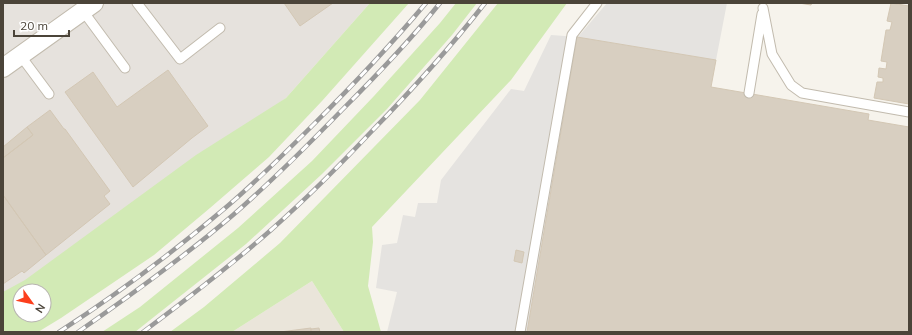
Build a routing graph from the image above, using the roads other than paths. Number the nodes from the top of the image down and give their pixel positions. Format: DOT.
graph roads {
  1 [pos="137,3"];
  2 [pos="597,3"];
  3 [pos="764,5"];
  4 [pos="88,7"];
  5 [pos="220,28"];
  6 [pos="20,55"];
  7 [pos="3,68"];
  8 [pos="125,68"];
  9 [pos="749,93"];
  10 [pos="49,94"];
  11 [pos="909,112"];
  12 [pos="520,332"];
  1 -- 5 [label="lane"];
  2 -- 12 [label="lane"];
  3 -- 9 [label="lane"];
  3 -- 11 [label="lane"];
  4 -- 6 [label="street"];
  4 -- 8 [label="lane"];
  6 -- 7 [label="street"];
  6 -- 10 [label="lane"];
}
